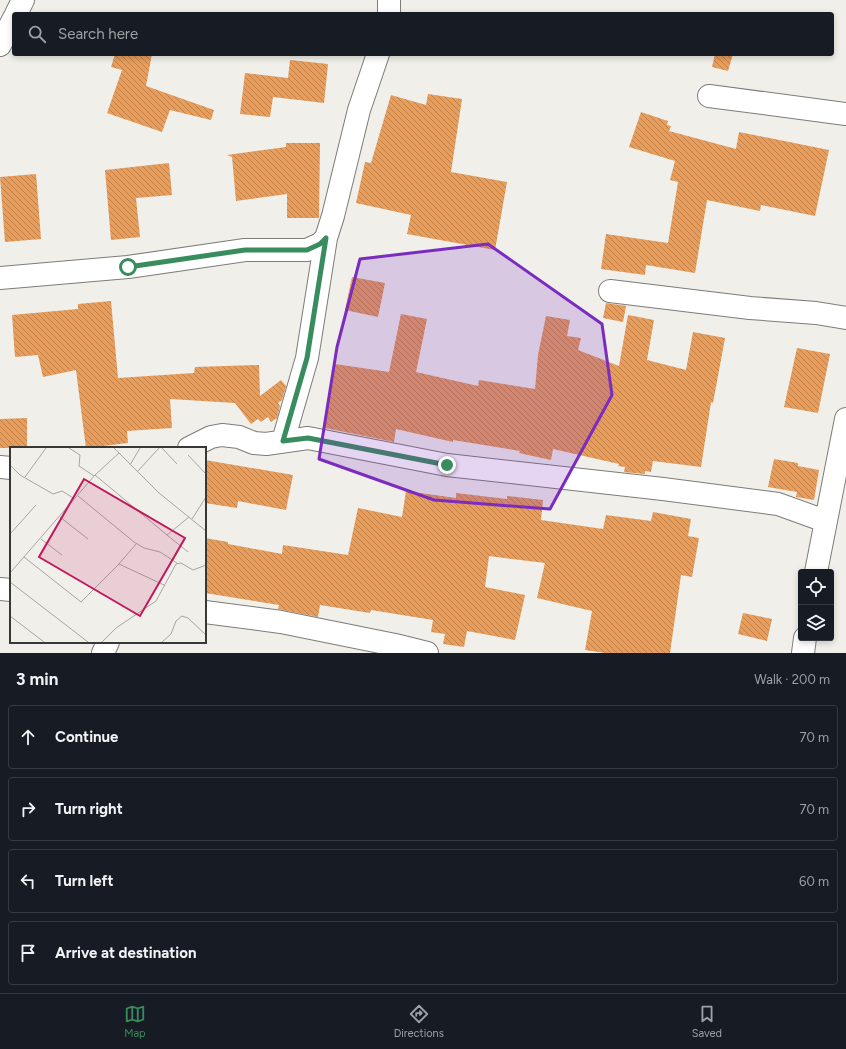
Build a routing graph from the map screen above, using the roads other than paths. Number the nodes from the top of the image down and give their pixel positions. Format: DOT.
graph roads {
  1 [pos="23,0"];
  2 [pos="388,0"];
  3 [pos="17,12"];
  4 [pos="389,12"];
  5 [pos="12,22"];
  6 [pos="0,45"];
  7 [pos="377,56"];
  8 [pos="709,96"];
  9 [pos="846,114"];
  10 [pos="326,238"];
  11 [pos="0,278"];
  12 [pos="610,291"];
  13 [pos="846,318"];
  14 [pos="846,419"];
  15 [pos="283,441"];
  16 [pos="191,447"];
  17 [pos="0,467"];
  18 [pos="10,468"];
  19 [pos="838,495"];
  20 [pos="825,521"];
  21 [pos="817,569"];
  22 [pos="0,589"];
  23 [pos="10,590"];
  24 [pos="206,612"];
  25 [pos="805,641"];
  26 [pos="108,643"];
  27 [pos="103,653"];
  28 [pos="427,653"];
  29 [pos="803,653"];
  1 -- 3 [label="street"];
  2 -- 4 [label="street"];
  5 -- 6 [label="street"];
  7 -- 10 [label="street"];
  8 -- 9 [label="street"];
  10 -- 11 [label="street"];
  10 -- 15 [label="street"];
  12 -- 13 [label="street"];
  14 -- 19 [label="street"];
  15 -- 16 [label="street"];
  15 -- 20 [label="street"];
  17 -- 18 [label="street"];
  19 -- 20 [label="street"];
  20 -- 21 [label="street"];
  22 -- 23 [label="street"];
  24 -- 28 [label="street"];
  25 -- 29 [label="street"];
  26 -- 27 [label="street"];
}
